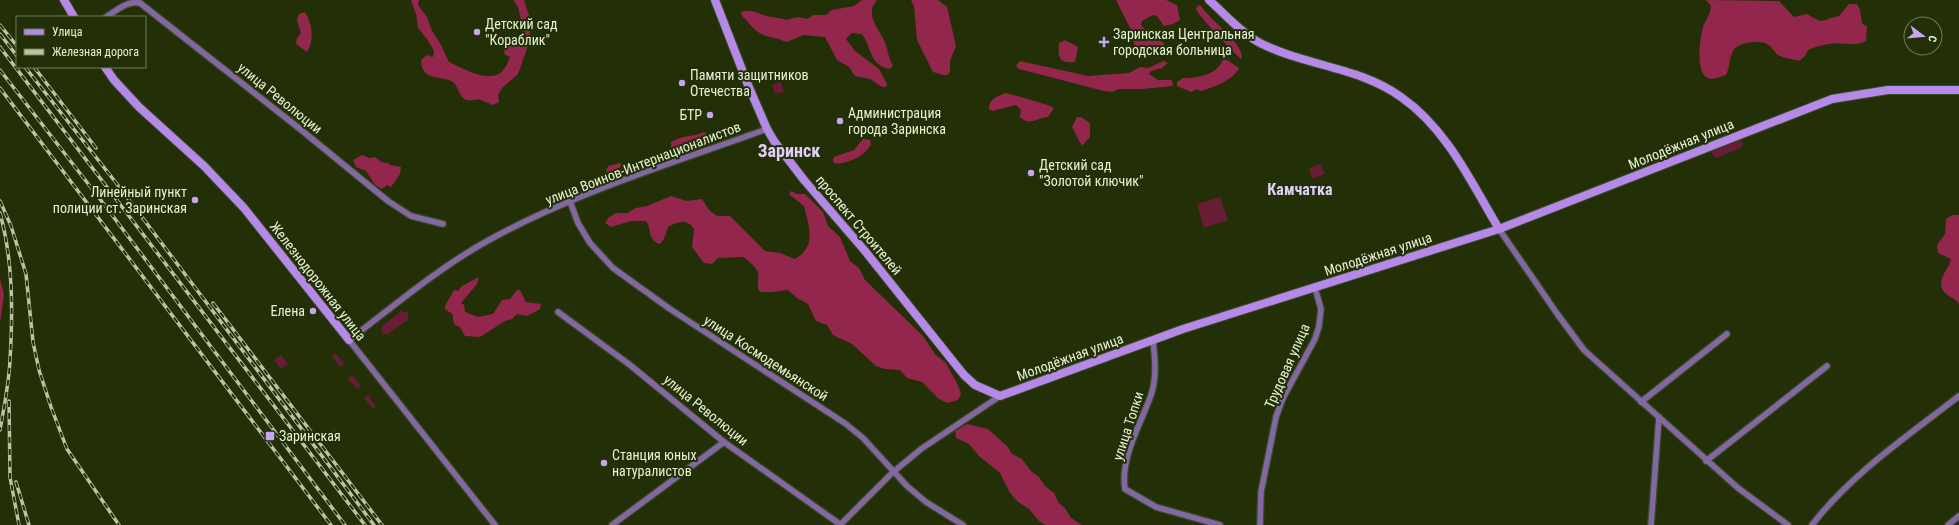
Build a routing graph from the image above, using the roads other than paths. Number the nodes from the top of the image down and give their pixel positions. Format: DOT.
graph roads {
  1 [pos="64,0"];
  2 [pos="714,0"];
  3 [pos="1209,0"];
  4 [pos="73,16"];
  5 [pos="108,16"];
  6 [pos="106,68"];
  7 [pos="1959,90"];
  8 [pos="767,129"];
  9 [pos="570,201"];
  10 [pos="444,224"];
  11 [pos="1499,229"];
  12 [pos="1315,288"];
  13 [pos="558,312"];
  14 [pos="1727,334"];
  15 [pos="348,340"];
  16 [pos="1153,340"];
  17 [pos="1827,366"];
  18 [pos="1000,396"];
  19 [pos="1959,396"];
  20 [pos="1641,402"];
  21 [pos="1659,418"];
  22 [pos="724,442"];
  23 [pos="1706,461"];
  24 [pos="893,472"];
  25 [pos="1959,516"];
  26 [pos="495,525"];
  27 [pos="612,525"];
  28 [pos="841,525"];
  29 [pos="963,525"];
  30 [pos="1220,525"];
  31 [pos="1260,525"];
  32 [pos="1651,525"];
  33 [pos="1788,525"];
  34 [pos="1812,525"];
  35 [pos="1948,525"];
  1 -- 4 [label="street"];
  2 -- 8 [label="street, проспект Строителей"];
  3 -- 11 [label="street"];
  5 -- 10 [label="street, улица Революции"];
  6 -- 15 [label="street, Железнодорожная улица"];
  7 -- 11 [label="street, Молодёжная улица"];
  8 -- 9 [label="street, улица Воинов-Интернационалистов"];
  8 -- 18 [label="street, проспект Строителей"];
  9 -- 15 [label="street, улица Воинов-Интернационалистов"];
  9 -- 24 [label="street, улица Космодемьянской"];
  11 -- 12 [label="street, Молодёжная улица"];
  11 -- 20 [label="street"];
  12 -- 16 [label="street, Молодёжная улица"];
  12 -- 31 [label="street, Трудовая улица"];
  13 -- 22 [label="street, улица Революции"];
  14 -- 20 [label="street"];
  15 -- 26 [label="street, Железнодорожная улица"];
  16 -- 18 [label="street, Молодёжная улица"];
  16 -- 30 [label="street, улица Топки"];
  17 -- 23 [label="street"];
  18 -- 24 [label="street, Молодёжная улица"];
  19 -- 34 [label="street"];
  20 -- 21 [label="street"];
  21 -- 23 [label="street"];
  21 -- 32 [label="street"];
  22 -- 27 [label="street"];
  22 -- 28 [label="street, улица Революции"];
  23 -- 33 [label="street"];
  24 -- 28 [label="street, Молодёжная улица"];
  24 -- 29 [label="street, улица Космодемьянской"];
  25 -- 35 [label="street"];
}
